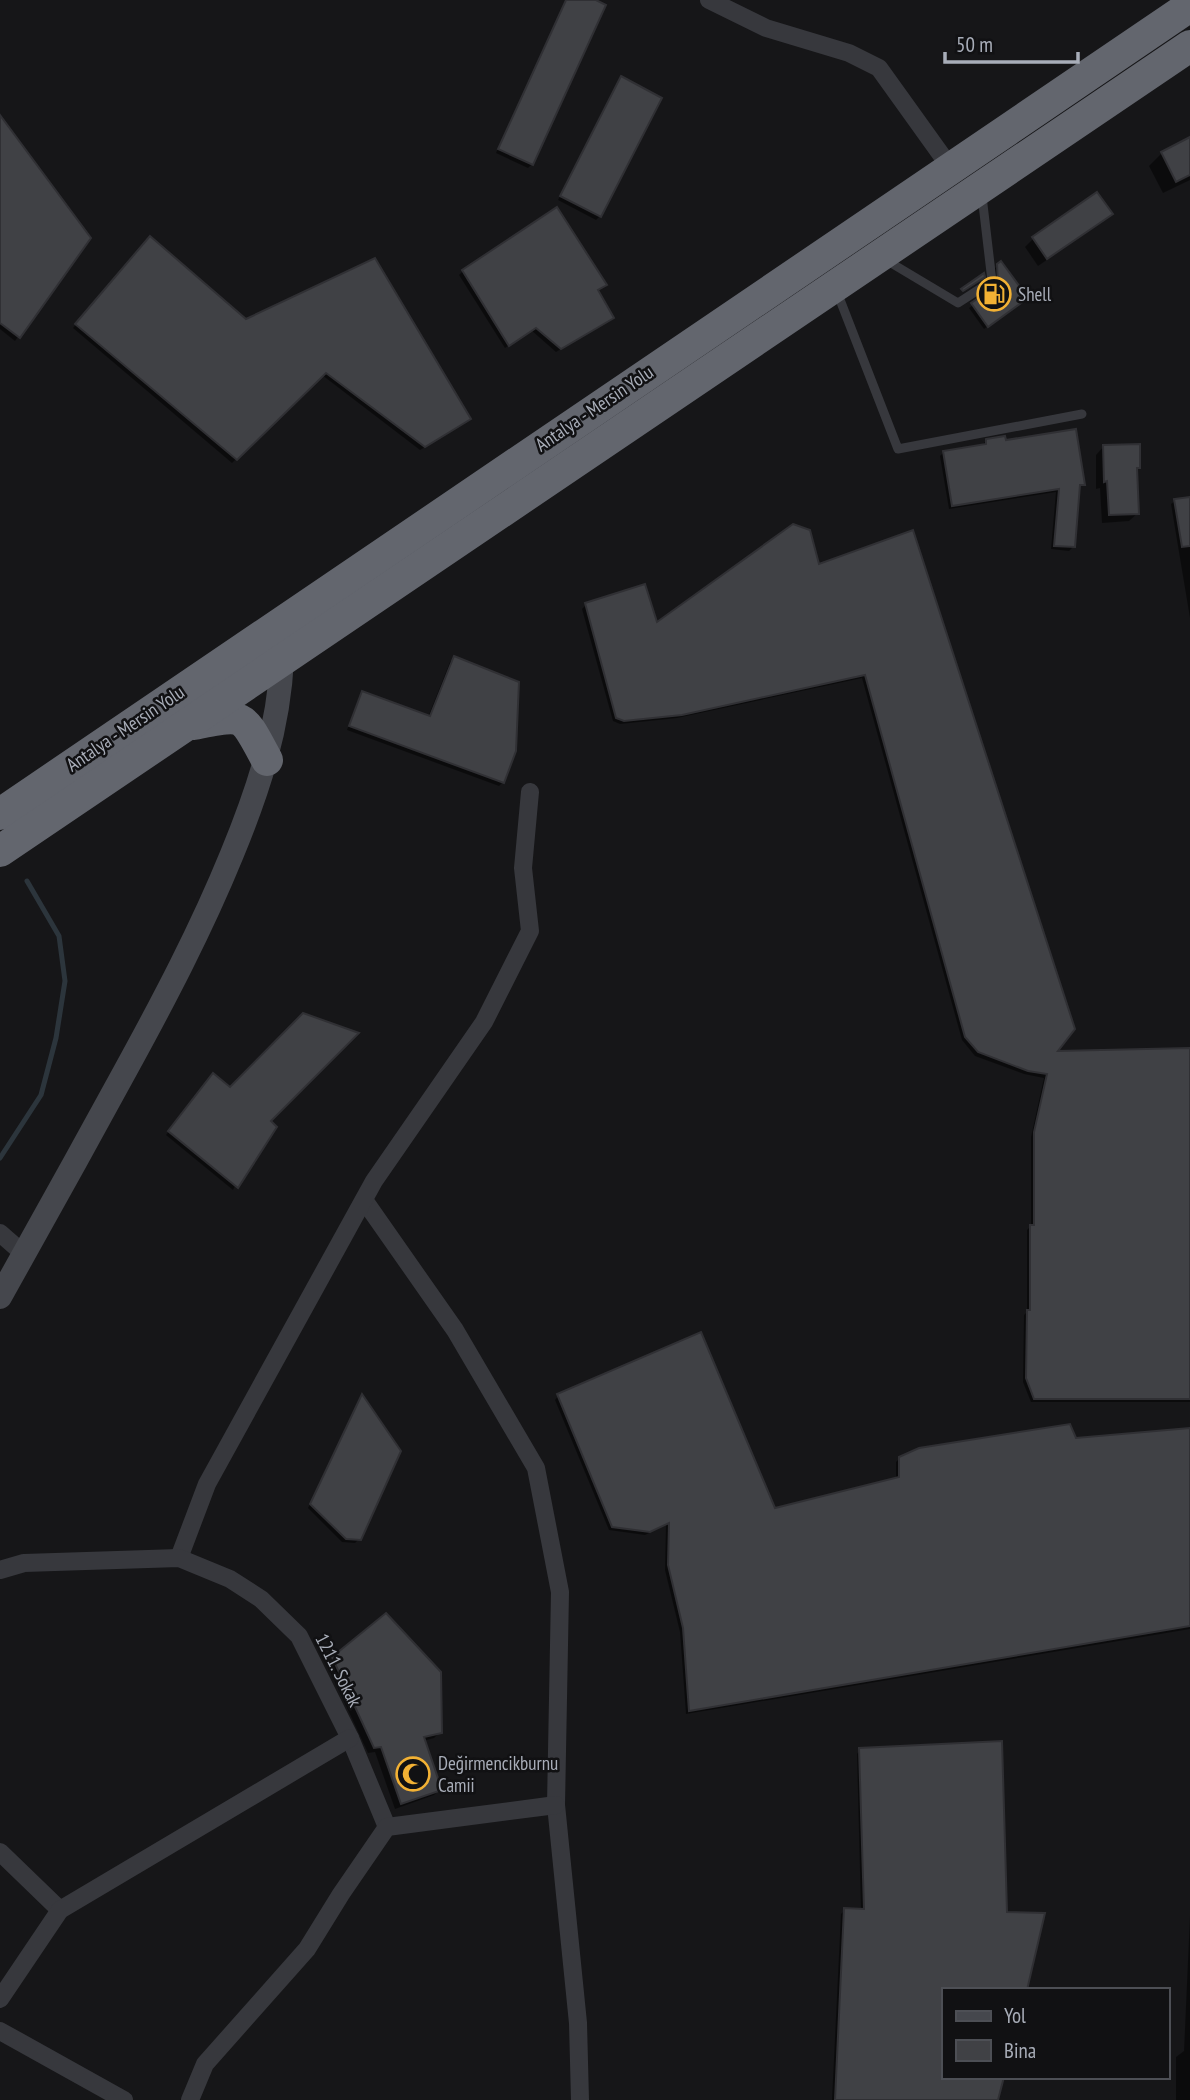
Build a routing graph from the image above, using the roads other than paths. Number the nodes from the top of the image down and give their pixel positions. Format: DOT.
graph roads {
  1 [pos="709,0"];
  2 [pos="1190,6"];
  3 [pos="1190,46"];
  4 [pos="950,167"];
  5 [pos="981,187"];
  6 [pos="878,256"];
  7 [pos="835,286"];
  8 [pos="1082,414"];
  9 [pos="265,632"];
  10 [pos="282,659"];
  11 [pos="181,727"];
  12 [pos="267,760"];
  13 [pos="530,792"];
  14 [pos="0,814"];
  15 [pos="0,851"];
  16 [pos="364,1200"];
  17 [pos="0,1233"];
  18 [pos="24,1254"];
  19 [pos="0,1297"];
  20 [pos="179,1558"];
  21 [pos="0,1570"];
  22 [pos="350,1738"];
  23 [pos="556,1805"];
  24 [pos="387,1827"];
  25 [pos="0,1852"];
  26 [pos="60,1910"];
  27 [pos="0,1999"];
  28 [pos="0,2031"];
  29 [pos="124,2100"];
  30 [pos="190,2100"];
  31 [pos="580,2100"];
  1 -- 4 [label="street"];
  2 -- 4 [label="highway, Antalya - Mersin Yolu"];
  3 -- 5 [label="highway, Antalya - Mersin Yolu"];
  4 -- 9 [label="highway, Antalya - Mersin Yolu"];
  5 -- 6 [label="highway, Antalya - Mersin Yolu"];
  5 -- 6 [label="lane"];
  6 -- 7 [label="highway, Antalya - Mersin Yolu"];
  7 -- 8 [label="lane"];
  7 -- 10 [label="highway, Antalya - Mersin Yolu"];
  9 -- 10 [label="highway"];
  9 -- 14 [label="highway, Antalya - Mersin Yolu"];
  10 -- 11 [label="highway, Antalya - Mersin Yolu"];
  10 -- 12 [label="street"];
  11 -- 12 [label="highway"];
  11 -- 15 [label="highway, Antalya - Mersin Yolu"];
  12 -- 18 [label="street"];
  13 -- 16 [label="street"];
  16 -- 20 [label="street"];
  16 -- 23 [label="street"];
  17 -- 18 [label="street"];
  18 -- 19 [label="street"];
  20 -- 21 [label="street, 1211. Sokak"];
  20 -- 22 [label="street, 1211. Sokak"];
  22 -- 24 [label="street, 1211. Sokak"];
  22 -- 26 [label="street"];
  23 -- 24 [label="street"];
  23 -- 31 [label="street"];
  24 -- 30 [label="street"];
  25 -- 26 [label="street"];
  26 -- 27 [label="street"];
  28 -- 29 [label="street"];
}
